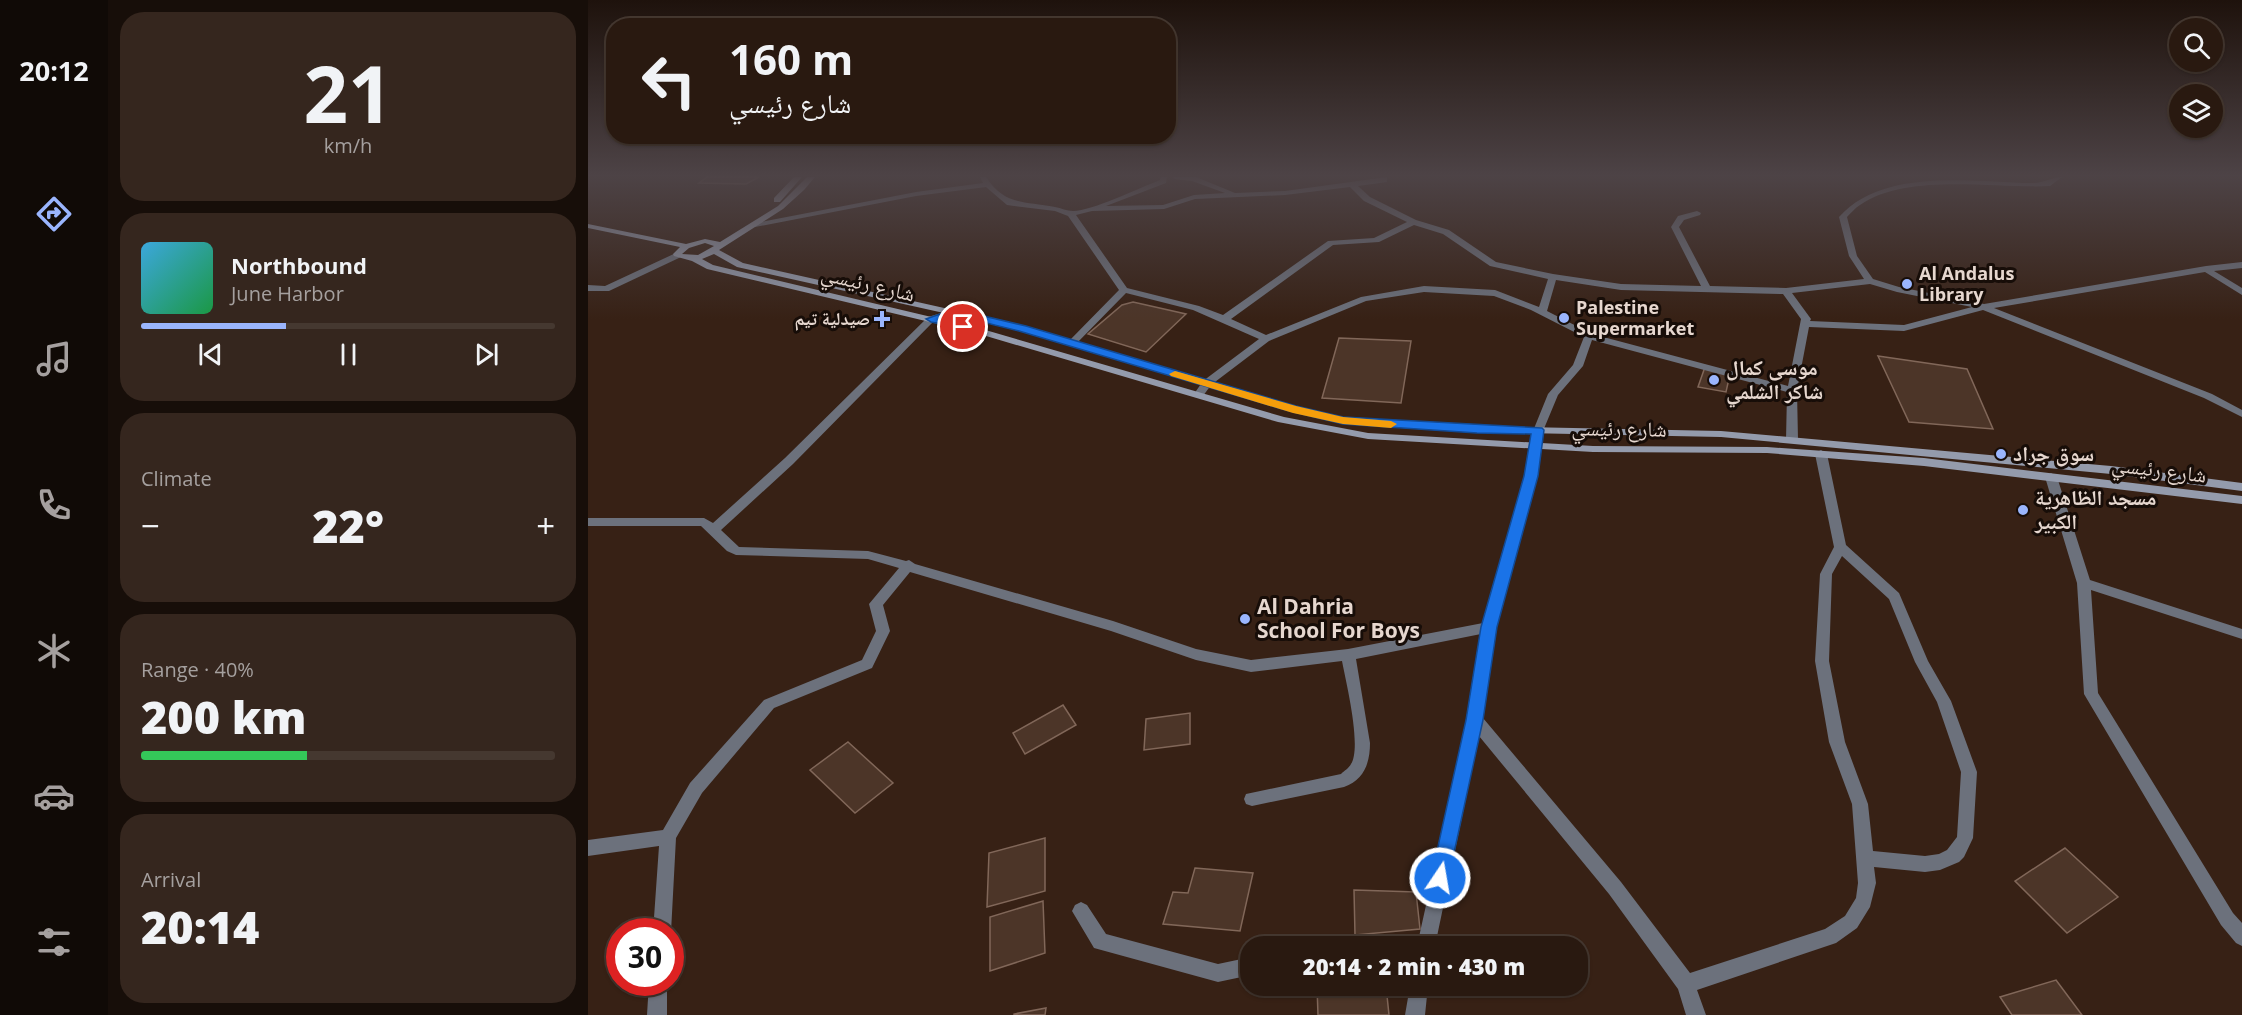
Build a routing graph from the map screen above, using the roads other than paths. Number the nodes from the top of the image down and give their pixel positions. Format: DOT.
graph roads {
  1 [pos="744,224"];
  2 [pos="758,224"];
  3 [pos="1078,224"];
  4 [pos="1408,224"];
  5 [pos="1421,224"];
  6 [pos="1677,224"];
  7 [pos="1845,224"];
  8 [pos="755,225"];
  9 [pos="588,226"];
  10 [pos="686,246"];
  11 [pos="714,246"];
  12 [pos="678,255"];
  13 [pos="694,258"];
  14 [pos="2242,266"];
  15 [pos="2206,269"];
  16 [pos="1553,277"];
  17 [pos="1870,281"];
  18 [pos="588,288"];
  19 [pos="1124,290"];
  20 [pos="1707,290"];
  21 [pos="1786,291"];
  22 [pos="2242,292"];
  23 [pos="1984,307"];
  24 [pos="1542,311"];
  25 [pos="954,312"];
  26 [pos="931,319"];
  27 [pos="1224,319"];
  28 [pos="1805,324"];
  29 [pos="1589,336"];
  30 [pos="1266,339"];
  31 [pos="1072,343"];
  32 [pos="1207,383"];
  33 [pos="1792,390"];
  34 [pos="1199,394"];
  35 [pos="2242,414"];
  36 [pos="1538,430"];
  37 [pos="1792,440"];
  38 [pos="1535,446"];
  39 [pos="1821,454"];
  40 [pos="2051,477"];
  41 [pos="2242,487"];
  42 [pos="2242,500"];
  43 [pos="588,522"];
  44 [pos="715,528"];
  45 [pos="1840,547"];
  46 [pos="909,565"];
  47 [pos="2085,583"];
  48 [pos="1489,627"];
  49 [pos="2242,634"];
  50 [pos="1348,656"];
  51 [pos="1475,720"];
  52 [pos="1252,799"];
  53 [pos="668,837"];
  54 [pos="588,848"];
  55 [pos="1865,858"];
  56 [pos="1081,911"];
  57 [pos="663,918"];
  58 [pos="1428,936"];
  59 [pos="2242,937"];
  60 [pos="1240,968"];
  61 [pos="1686,984"];
  62 [pos="658,996"];
  63 [pos="1418,996"];
  64 [pos="657,1015"];
  65 [pos="1415,1015"];
  66 [pos="1696,1015"];
  1 -- 11 [label="main road"];
  2 -- 8 [label="street"];
  3 -- 19 [label="street"];
  4 -- 27 [label="street"];
  5 -- 16 [label="street"];
  6 -- 20 [label="street"];
  7 -- 17 [label="street"];
  8 -- 11 [label="main road"];
  9 -- 10 [label="main road"];
  10 -- 11 [label="main road"];
  10 -- 12 [label="main road"];
  11 -- 13 [label="main road"];
  11 -- 25 [label="main road, شارع رئيسي"];
  12 -- 13 [label="main road, شارع رئيسي"];
  12 -- 18 [label="street"];
  13 -- 26 [label="main road, شارع رئيسي"];
  14 -- 15 [label="street"];
  15 -- 22 [label="street"];
  15 -- 23 [label="street"];
  16 -- 20 [label="street"];
  16 -- 24 [label="street"];
  17 -- 21 [label="street"];
  17 -- 23 [label="street"];
  19 -- 27 [label="street"];
  19 -- 31 [label="street"];
  20 -- 21 [label="street"];
  21 -- 28 [label="street"];
  23 -- 28 [label="street"];
  23 -- 35 [label="street"];
  24 -- 29 [label="street"];
  24 -- 30 [label="street"];
  25 -- 26 [label="street"];
  25 -- 31 [label="main road, شارع رئيسي"];
  26 -- 34 [label="main road, شارع رئيسي"];
  26 -- 44 [label="street"];
  27 -- 30 [label="street"];
  28 -- 33 [label="street"];
  29 -- 33 [label="street"];
  29 -- 36 [label="street"];
  30 -- 32 [label="street"];
  31 -- 32 [label="main road, شارع رئيسي"];
  32 -- 34 [label="street"];
  32 -- 36 [label="main road, شارع رئيسي"];
  33 -- 37 [label="street"];
  34 -- 38 [label="main road, شارع رئيسي"];
  36 -- 37 [label="main road, شارع رئيسي"];
  36 -- 38 [label="street"];
  37 -- 41 [label="main road, شارع رئيسي"];
  38 -- 39 [label="main road, شارع رئيسي"];
  38 -- 48 [label="street"];
  39 -- 40 [label="main road, شارع رئيسي"];
  39 -- 45 [label="street"];
  40 -- 42 [label="main road, شارع رئيسي"];
  40 -- 47 [label="street"];
  43 -- 44 [label="street"];
  44 -- 46 [label="street"];
  45 -- 55 [label="street"];
  45 -- 55 [label="street"];
  46 -- 50 [label="street"];
  46 -- 53 [label="street"];
  47 -- 49 [label="street"];
  47 -- 59 [label="street"];
  48 -- 50 [label="street"];
  48 -- 51 [label="street"];
  50 -- 52 [label="street"];
  51 -- 58 [label="street"];
  51 -- 61 [label="street"];
  53 -- 54 [label="street"];
  53 -- 57 [label="street"];
  55 -- 61 [label="street"];
  56 -- 60 [label="street"];
  61 -- 66 [label="street"];
  62 -- 64 [label="street"];
  63 -- 65 [label="street"];
}
